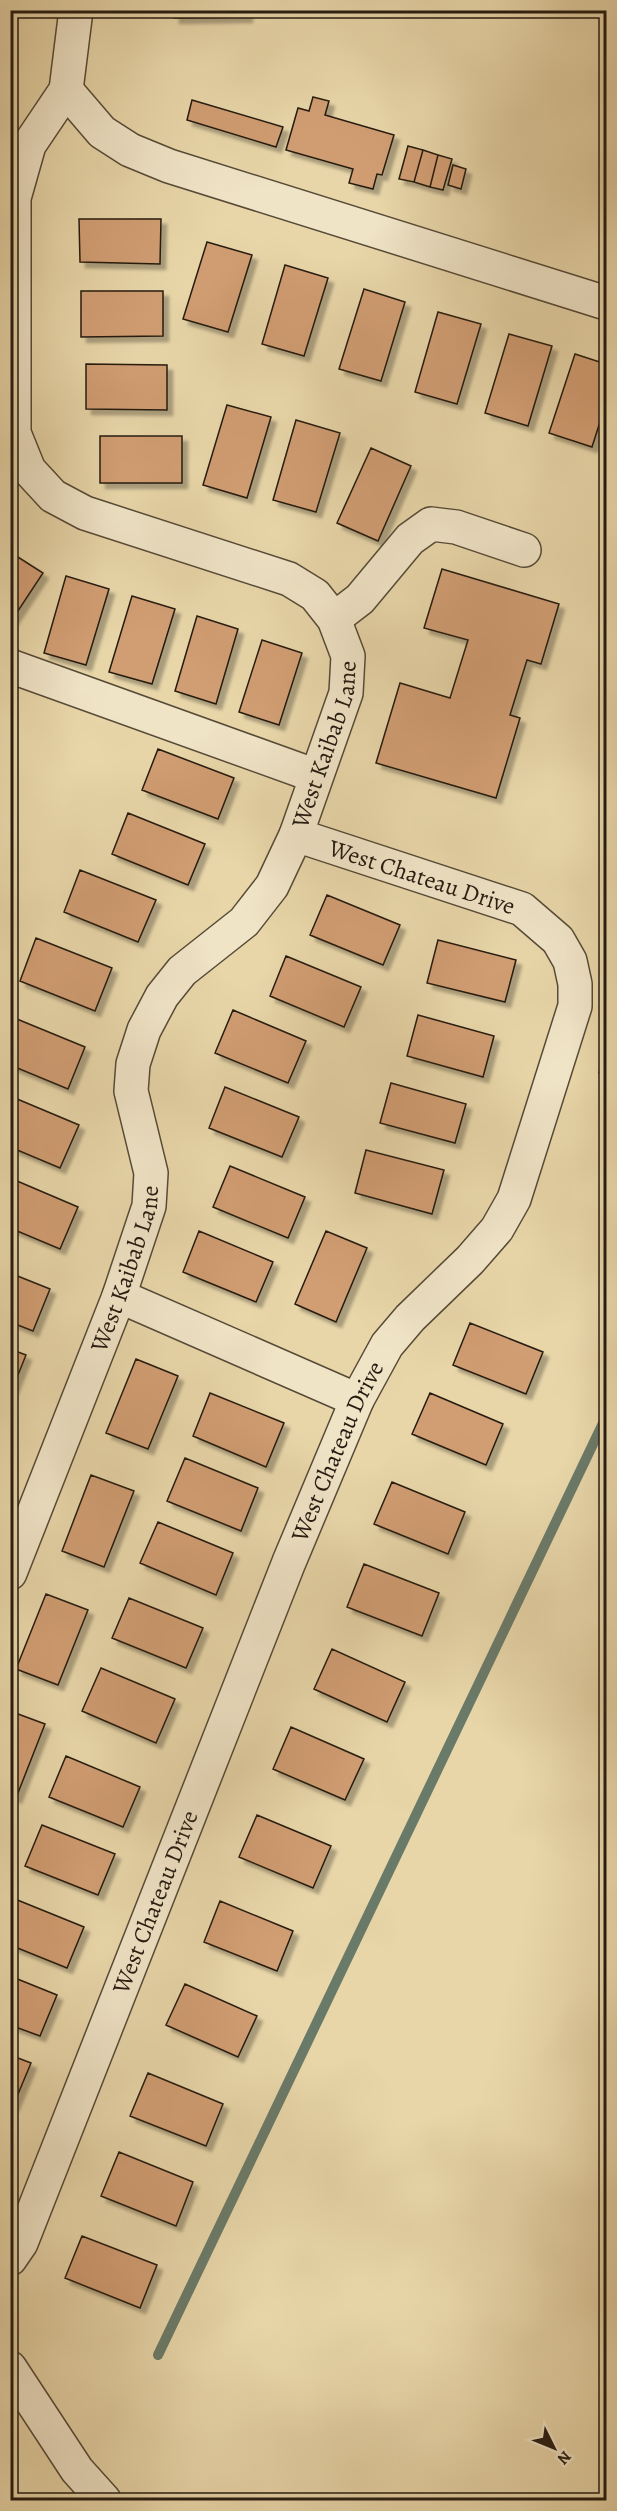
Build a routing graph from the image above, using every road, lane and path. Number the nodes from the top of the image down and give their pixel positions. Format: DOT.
graph roads {
  1 [pos="76,10"];
  2 [pos="66,90"];
  3 [pos="606,303"];
  4 [pos="524,549"];
  5 [pos="334,619"];
  6 [pos="10,666"];
  7 [pos="316,776"];
  8 [pos="296,835"];
  9 [pos="119,1296"];
  10 [pos="357,1400"];
  11 [pos="10,1573"];
  12 [pos="10,2259"];
  13 [pos="10,2368"];
  14 [pos="104,2500"];
  1 -- 2 [label="street, West Kaibab Lane"];
  2 -- 3 [label="street"];
  2 -- 5 [label="street, West Kaibab Lane"];
  4 -- 5 [label="street"];
  5 -- 7 [label="street, West Kaibab Lane"];
  6 -- 7 [label="street"];
  7 -- 8 [label="street, West Kaibab Lane"];
  8 -- 9 [label="street, West Kaibab Lane"];
  8 -- 10 [label="street, West Chateau Drive"];
  9 -- 10 [label="street"];
  9 -- 11 [label="street, West Kaibab Lane"];
  10 -- 12 [label="street, West Chateau Drive"];
  13 -- 14 [label="street"];
}
